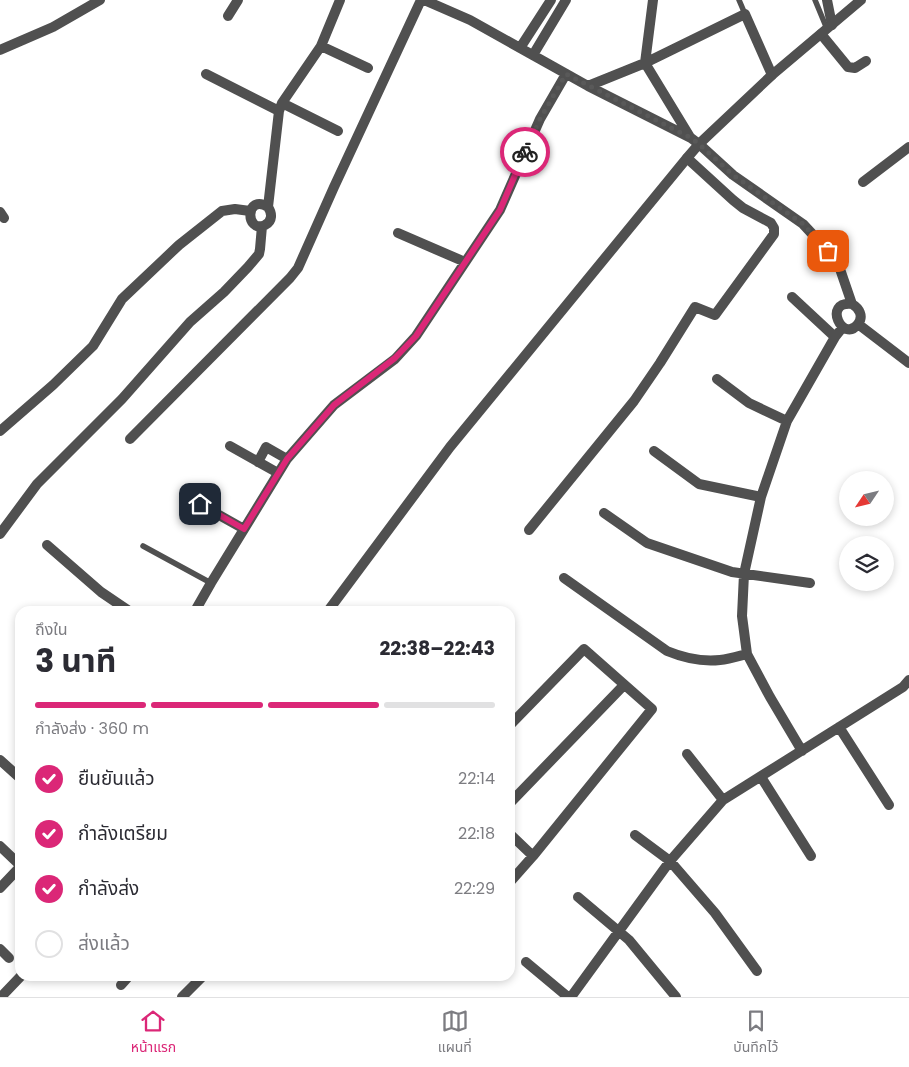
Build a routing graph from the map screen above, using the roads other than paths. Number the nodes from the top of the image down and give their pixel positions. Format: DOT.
graph roads {
  1 [pos="100,0"];
  2 [pos="238,0"];
  3 [pos="340,0"];
  4 [pos="422,0"];
  5 [pos="550,0"];
  6 [pos="566,0"];
  7 [pos="653,0"];
  8 [pos="739,0"];
  9 [pos="815,0"];
  10 [pos="827,0"];
  11 [pos="861,0"];
  12 [pos="745,14"];
  13 [pos="228,16"];
  14 [pos="827,29"];
  15 [pos="321,46"];
  16 [pos="520,48"];
  17 [pos="0,50"];
  18 [pos="533,55"];
  19 [pos="866,61"];
  20 [pos="645,62"];
  21 [pos="368,68"];
  22 [pos="206,74"];
  23 [pos="566,74"];
  24 [pos="772,75"];
  25 [pos="588,86"];
  26 [pos="280,107"];
  27 [pos="338,131"];
  28 [pos="695,141"];
  29 [pos="909,147"];
  30 [pos="687,158"];
  31 [pos="863,182"];
  32 [pos="268,207"];
  33 [pos="250,211"];
  34 [pos="262,226"];
  35 [pos="398,233"];
  36 [pos="465,262"];
  37 [pos="792,297"];
  38 [pos="852,304"];
  39 [pos="858,324"];
  40 [pos="843,327"];
  41 [pos="835,337"];
  42 [pos="909,363"];
  43 [pos="717,379"];
  44 [pos="787,421"];
  45 [pos="0,431"];
  46 [pos="130,439"];
  47 [pos="230,446"];
  48 [pos="654,451"];
  49 [pos="287,459"];
  50 [pos="258,462"];
  51 [pos="278,473"];
  52 [pos="185,496"];
  53 [pos="761,497"];
  54 [pos="604,513"];
  55 [pos="244,529"];
  56 [pos="529,530"];
  57 [pos="0,534"];
  58 [pos="47,545"];
  59 [pos="143,546"];
  60 [pos="744,574"];
  61 [pos="564,578"];
  62 [pos="211,583"];
  63 [pos="810,583"];
  64 [pos="122,606"];
  65 [pos="198,606"];
  66 [pos="332,606"];
  67 [pos="747,654"];
  68 [pos="909,680"];
  69 [pos="624,685"];
  70 [pos="515,720"];
  71 [pos="839,727"];
  72 [pos="802,751"];
  73 [pos="687,754"];
  74 [pos="0,760"];
  75 [pos="15,774"];
  76 [pos="761,777"];
  77 [pos="515,798"];
  78 [pos="723,800"];
  79 [pos="889,805"];
  80 [pos="636,835"];
  81 [pos="515,839"];
  82 [pos="0,846"];
  83 [pos="533,856"];
  84 [pos="811,856"];
  85 [pos="15,861"];
  86 [pos="670,861"];
  87 [pos="15,872"];
  88 [pos="515,876"];
  89 [pos="0,888"];
  90 [pos="578,897"];
  91 [pos="620,932"];
  92 [pos="0,949"];
  93 [pos="9,958"];
  94 [pos="526,962"];
  95 [pos="758,971"];
  96 [pos="16,981"];
  97 [pos="124,981"];
  98 [pos="198,981"];
  99 [pos="121,984"];
  100 [pos="2,997"];
  101 [pos="182,997"];
  102 [pos="570,997"];
  103 [pos="676,997"];
  1 -- 17 [label="street"];
  2 -- 13 [label="street"];
  3 -- 15 [label="street"];
  4 -- 16 [label="street"];
  4 -- 46 [label="street"];
  5 -- 16 [label="street"];
  6 -- 18 [label="street"];
  7 -- 20 [label="street"];
  8 -- 12 [label="lane"];
  9 -- 14 [label="lane"];
  10 -- 14 [label="street"];
  11 -- 14 [label="street"];
  12 -- 20 [label="street"];
  12 -- 24 [label="street"];
  14 -- 19 [label="street"];
  14 -- 24 [label="street"];
  15 -- 21 [label="street"];
  15 -- 26 [label="street"];
  16 -- 18 [label="street"];
  18 -- 23 [label="street"];
  20 -- 25 [label="street"];
  20 -- 28 [label="street"];
  22 -- 26 [label="street"];
  23 -- 25 [label="street"];
  23 -- 36 [label="street"];
  24 -- 28 [label="street"];
  25 -- 28 [label="street"];
  26 -- 27 [label="street"];
  26 -- 32 [label="street"];
  28 -- 30 [label="street"];
  28 -- 38 [label="street"];
  29 -- 31 [label="street"];
  30 -- 56 [label="street"];
  30 -- 66 [label="street"];
  32 -- 33 [label="street"];
  32 -- 34 [label="street"];
  33 -- 34 [label="street"];
  33 -- 45 [label="street"];
  34 -- 57 [label="street"];
  35 -- 36 [label="street"];
  36 -- 49 [label="street"];
  37 -- 41 [label="street"];
  38 -- 39 [label="street"];
  38 -- 40 [label="street"];
  39 -- 40 [label="street"];
  39 -- 42 [label="street"];
  40 -- 41 [label="street"];
  41 -- 44 [label="street"];
  43 -- 44 [label="street"];
  44 -- 53 [label="street"];
  47 -- 50 [label="street"];
  48 -- 53 [label="street"];
  49 -- 50 [label="street"];
  49 -- 51 [label="street"];
  50 -- 51 [label="street"];
  51 -- 55 [label="street"];
  52 -- 55 [label="street"];
  53 -- 60 [label="street"];
  54 -- 60 [label="street"];
  55 -- 62 [label="street"];
  58 -- 64 [label="street"];
  59 -- 62 [label="lane"];
  60 -- 63 [label="street"];
  60 -- 67 [label="street"];
  61 -- 67 [label="street"];
  62 -- 65 [label="street"];
  67 -- 72 [label="street"];
  68 -- 71 [label="street"];
  69 -- 70 [label="street"];
  69 -- 77 [label="street"];
  69 -- 83 [label="street"];
  71 -- 72 [label="street"];
  71 -- 79 [label="street"];
  72 -- 76 [label="street"];
  73 -- 78 [label="street"];
  74 -- 75 [label="street"];
  76 -- 78 [label="street"];
  76 -- 84 [label="street"];
  78 -- 86 [label="street"];
  80 -- 86 [label="street"];
  81 -- 83 [label="street"];
  82 -- 85 [label="street"];
  83 -- 88 [label="street"];
  86 -- 91 [label="street"];
  86 -- 95 [label="street"];
  87 -- 89 [label="street"];
  90 -- 91 [label="street"];
  91 -- 102 [label="street"];
  91 -- 103 [label="street"];
  92 -- 93 [label="street"];
  94 -- 102 [label="street"];
  96 -- 100 [label="street"];
  97 -- 99 [label="street"];
  98 -- 101 [label="street"];
}
